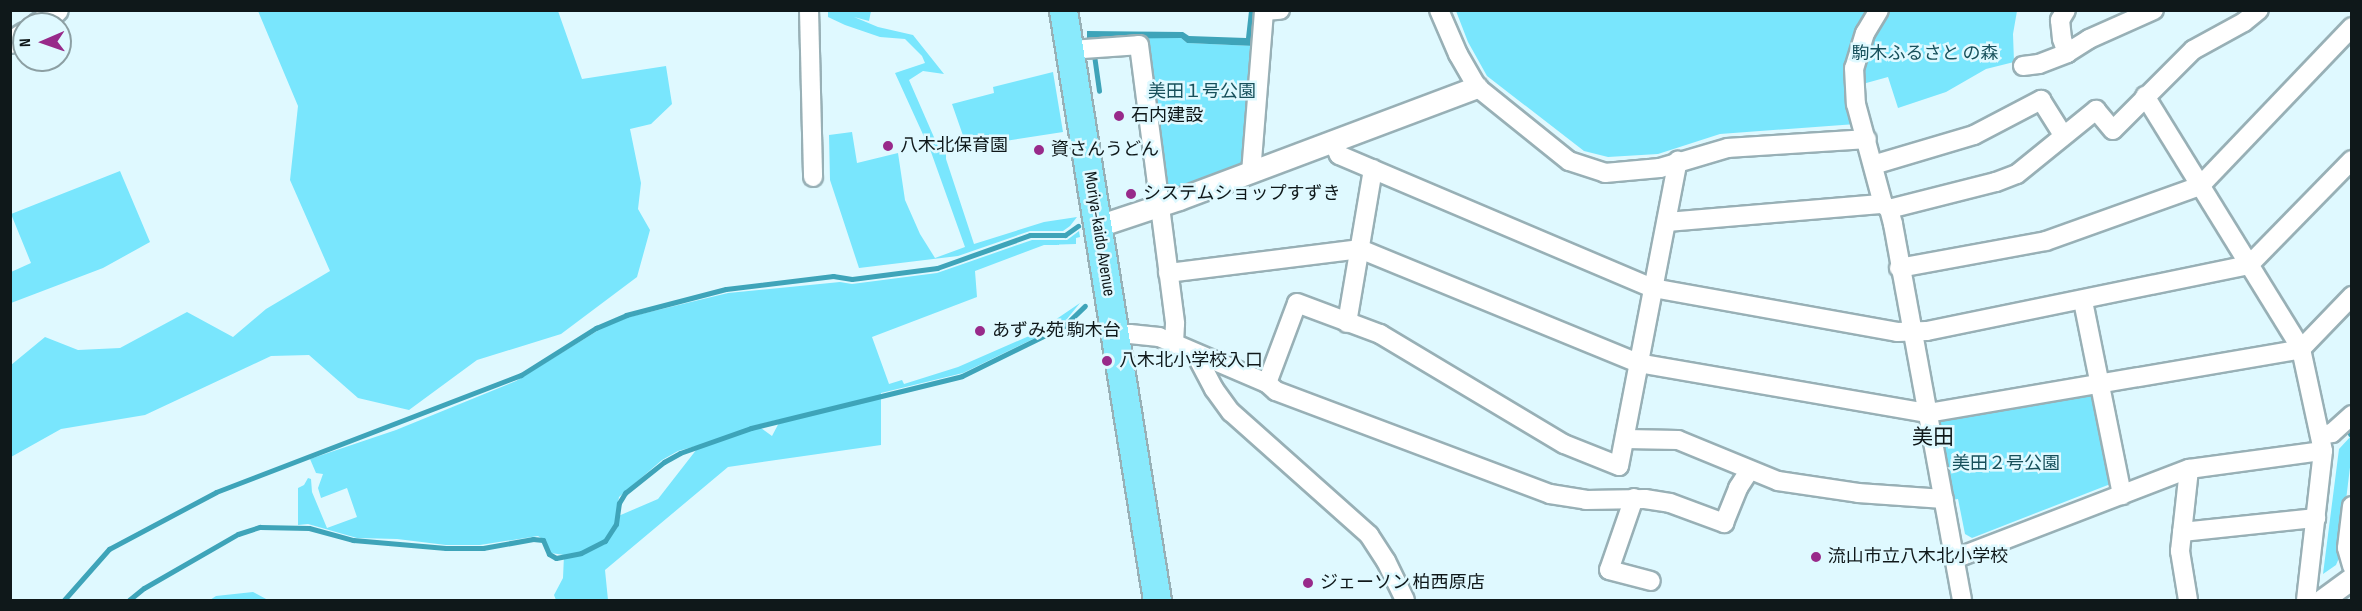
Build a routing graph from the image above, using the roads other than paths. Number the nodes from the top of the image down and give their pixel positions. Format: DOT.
graph roads {
  1 [pos="809,10"];
  2 [pos="1063,10"];
  3 [pos="1280,10"];
  4 [pos="1439,10"];
  5 [pos="1880,10"];
  6 [pos="2066,10"];
  7 [pos="2154,10"];
  8 [pos="2259,10"];
  9 [pos="2352,27"];
  10 [pos="1070,50"];
  11 [pos="2067,53"];
  12 [pos="2024,66"];
  13 [pos="1477,87"];
  14 [pos="2145,96"];
  15 [pos="2063,135"];
  16 [pos="1867,139"];
  17 [pos="1333,142"];
  18 [pos="2352,160"];
  19 [pos="1678,161"];
  20 [pos="1873,165"];
  21 [pos="1373,169"];
  22 [pos="1251,173"];
  23 [pos="813,177"];
  24 [pos="2200,186"];
  25 [pos="1161,206"];
  26 [pos="1886,207"];
  27 [pos="1667,222"];
  28 [pos="1098,226"];
  29 [pos="1360,249"];
  30 [pos="2249,265"];
  31 [pos="1899,268"];
  32 [pos="1168,273"];
  33 [pos="1653,288"];
  34 [pos="2352,296"];
  35 [pos="2083,301"];
  36 [pos="1347,323"];
  37 [pos="1912,332"];
  38 [pos="1115,336"];
  39 [pos="1174,342"];
  40 [pos="2301,349"];
  41 [pos="1195,353"];
  42 [pos="1638,363"];
  43 [pos="1267,383"];
  44 [pos="2100,384"];
  45 [pos="1928,413"];
  46 [pos="2352,415"];
  47 [pos="1626,439"];
  48 [pos="2321,443"];
  49 [pos="2189,469"];
  50 [pos="1749,471"];
  51 [pos="2122,495"];
  52 [pos="1634,498"];
  53 [pos="1944,499"];
  54 [pos="2352,506"];
  55 [pos="2316,518"];
  56 [pos="2182,532"];
  57 [pos="1954,559"];
  58 [pos="2352,566"];
  59 [pos="2352,578"];
  60 [pos="1651,581"];
  61 [pos="1156,600"];
  62 [pos="1405,600"];
  63 [pos="1962,600"];
  64 [pos="2188,600"];
  65 [pos="2306,600"];
  66 [pos="2322,600"];
  1 -- 23 [label="street"];
  2 -- 10 [label="main road, Moriya-kaido Avenue"];
  3 -- 22 [label="street"];
  4 -- 13 [label="street"];
  5 -- 16 [label="street"];
  6 -- 11 [label="street"];
  7 -- 11 [label="street"];
  8 -- 14 [label="street"];
  9 -- 24 [label="street"];
  10 -- 25 [label="street"];
  10 -- 28 [label="main road, Moriya-kaido Avenue"];
  11 -- 12 [label="street"];
  13 -- 17 [label="street"];
  13 -- 19 [label="street"];
  14 -- 15 [label="street"];
  14 -- 24 [label="street"];
  15 -- 20 [label="street"];
  15 -- 26 [label="street"];
  16 -- 19 [label="street"];
  16 -- 20 [label="street"];
  17 -- 21 [label="street"];
  17 -- 22 [label="street"];
  18 -- 30 [label="street"];
  19 -- 27 [label="street"];
  20 -- 26 [label="street"];
  21 -- 29 [label="street"];
  21 -- 33 [label="street"];
  22 -- 25 [label="street"];
  24 -- 30 [label="street"];
  24 -- 31 [label="street"];
  25 -- 28 [label="street"];
  25 -- 32 [label="street"];
  26 -- 27 [label="street"];
  26 -- 31 [label="street"];
  27 -- 33 [label="street"];
  28 -- 38 [label="main road, Moriya-kaido Avenue"];
  29 -- 32 [label="street"];
  29 -- 36 [label="street"];
  29 -- 42 [label="street"];
  30 -- 35 [label="street"];
  30 -- 40 [label="street"];
  31 -- 37 [label="street"];
  32 -- 39 [label="street"];
  33 -- 37 [label="street"];
  33 -- 42 [label="street"];
  34 -- 40 [label="street"];
  35 -- 37 [label="street"];
  35 -- 44 [label="street"];
  36 -- 43 [label="street"];
  36 -- 47 [label="street"];
  37 -- 45 [label="street"];
  38 -- 39 [label="street"];
  38 -- 61 [label="main road, Moriya-kaido Avenue"];
  39 -- 41 [label="street"];
  40 -- 44 [label="street"];
  40 -- 48 [label="street"];
  41 -- 43 [label="street"];
  41 -- 62 [label="street"];
  42 -- 45 [label="street"];
  42 -- 47 [label="street"];
  43 -- 52 [label="street"];
  44 -- 45 [label="street"];
  44 -- 51 [label="street"];
  45 -- 53 [label="street"];
  46 -- 48 [label="street"];
  47 -- 50 [label="street"];
  48 -- 49 [label="street"];
  48 -- 55 [label="street"];
  49 -- 51 [label="street"];
  49 -- 56 [label="street"];
  50 -- 52 [label="street"];
  50 -- 53 [label="street"];
  51 -- 57 [label="street"];
  52 -- 60 [label="street"];
  53 -- 57 [label="street"];
  54 -- 58 [label="street"];
  55 -- 56 [label="street"];
  55 -- 65 [label="street"];
  56 -- 64 [label="street"];
  57 -- 63 [label="street"];
  59 -- 66 [label="street"];
}
